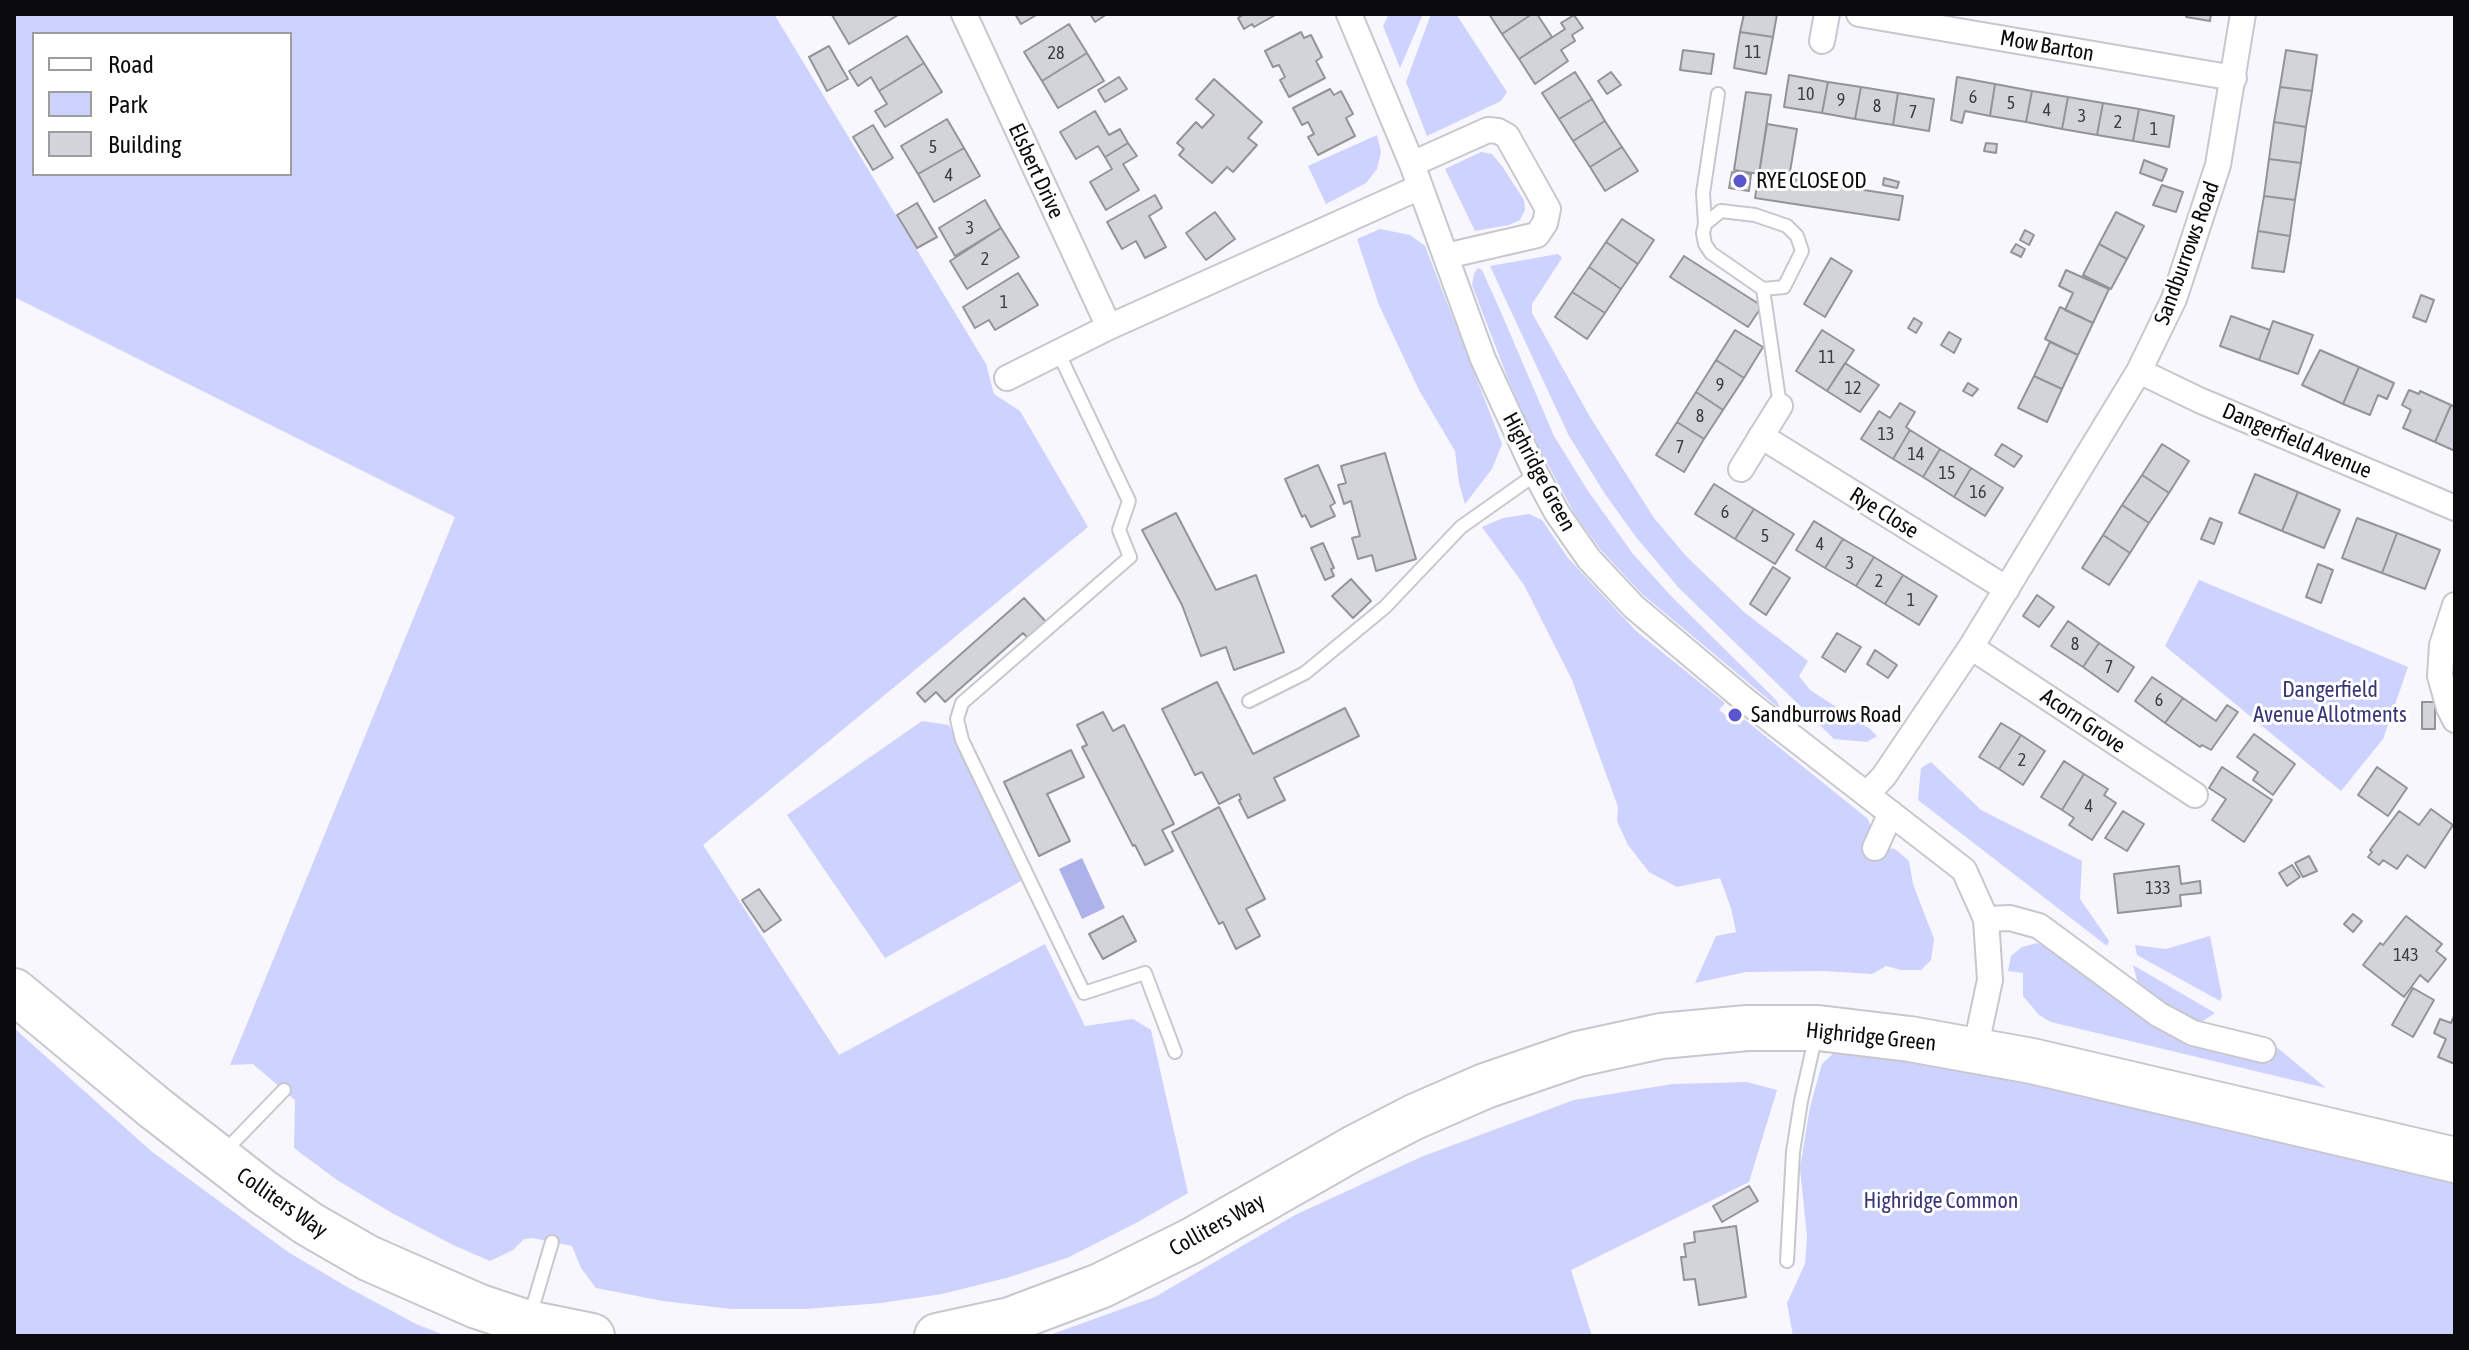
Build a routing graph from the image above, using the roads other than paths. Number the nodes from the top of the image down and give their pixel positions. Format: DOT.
graph roads {
  1 [pos="964,14"];
  2 [pos="1349,14"];
  3 [pos="1827,14"];
  4 [pos="1859,14"];
  5 [pos="2243,14"];
  6 [pos="1822,41"];
  7 [pos="2234,78"];
  8 [pos="1718,94"];
  9 [pos="1412,164"];
  10 [pos="1420,187"];
  11 [pos="1705,224"];
  12 [pos="1446,256"];
  13 [pos="1763,289"];
  14 [pos="1109,327"];
  15 [pos="1058,352"];
  16 [pos="2139,371"];
  17 [pos="1007,378"];
  18 [pos="1780,406"];
  19 [pos="1761,436"];
  20 [pos="1741,469"];
  21 [pos="1536,474"];
  22 [pos="2455,508"];
  23 [pos="2007,589"];
  24 [pos="2455,605"];
  25 [pos="1971,647"];
  26 [pos="1249,701"];
  27 [pos="2455,720"];
  28 [pos="1867,794"];
  29 [pos="2195,795"];
  30 [pos="1891,813"];
  31 [pos="1875,848"];
  32 [pos="1986,919"];
  33 [pos="14,991"];
  34 [pos="1818,1028"];
  35 [pos="1975,1050"];
  36 [pos="2263,1050"];
  37 [pos="1175,1052"];
  38 [pos="1485,1086"];
  39 [pos="284,1090"];
  40 [pos="218,1158"];
  41 [pos="2455,1160"];
  42 [pos="552,1242"];
  43 [pos="1787,1261"];
  44 [pos="528,1323"];
  45 [pos="592,1336"];
  46 [pos="937,1336"];
  1 -- 14 [label="street, Elsbert Drive"];
  2 -- 9 [label="street, Highridge Green"];
  3 -- 6 [label="street"];
  4 -- 7 [label="street, Mow Barton"];
  5 -- 7 [label="street, Sandburrows Road"];
  7 -- 16 [label="street, Sandburrows Road"];
  8 -- 11 [label="lane"];
  9 -- 10 [label="street, Highridge Green"];
  9 -- 12 [label="street"];
  10 -- 12 [label="street, Highridge Green"];
  10 -- 14 [label="street"];
  11 -- 13 [label="lane"];
  11 -- 13 [label="lane"];
  12 -- 21 [label="street, Highridge Green"];
  13 -- 18 [label="lane"];
  14 -- 15 [label="street"];
  15 -- 17 [label="street"];
  15 -- 37 [label="lane"];
  16 -- 22 [label="street, Dangerfield Avenue"];
  16 -- 23 [label="street, Sandburrows Road"];
  18 -- 19 [label="street"];
  19 -- 20 [label="street"];
  19 -- 23 [label="street, Rye Close"];
  21 -- 26 [label="lane"];
  21 -- 28 [label="street, Highridge Green"];
  23 -- 25 [label="street, Sandburrows Road"];
  24 -- 27 [label="street"];
  25 -- 28 [label="street, Sandburrows Road"];
  25 -- 29 [label="street, Acorn Grove"];
  28 -- 30 [label="street, Highridge Green"];
  30 -- 31 [label="street"];
  30 -- 32 [label="street, Highridge Green"];
  32 -- 35 [label="street, Highridge Green"];
  32 -- 36 [label="street"];
  33 -- 40 [label="highway, Colliters Way"];
  34 -- 35 [label="highway, Highridge Green"];
  34 -- 38 [label="highway, Highridge Green"];
  34 -- 43 [label="lane"];
  35 -- 41 [label="highway, Highridge Green"];
  38 -- 46 [label="highway, Colliters Way"];
  39 -- 40 [label="lane"];
  40 -- 44 [label="highway, Colliters Way"];
  42 -- 44 [label="lane"];
  44 -- 45 [label="highway, Colliters Way"];
}
